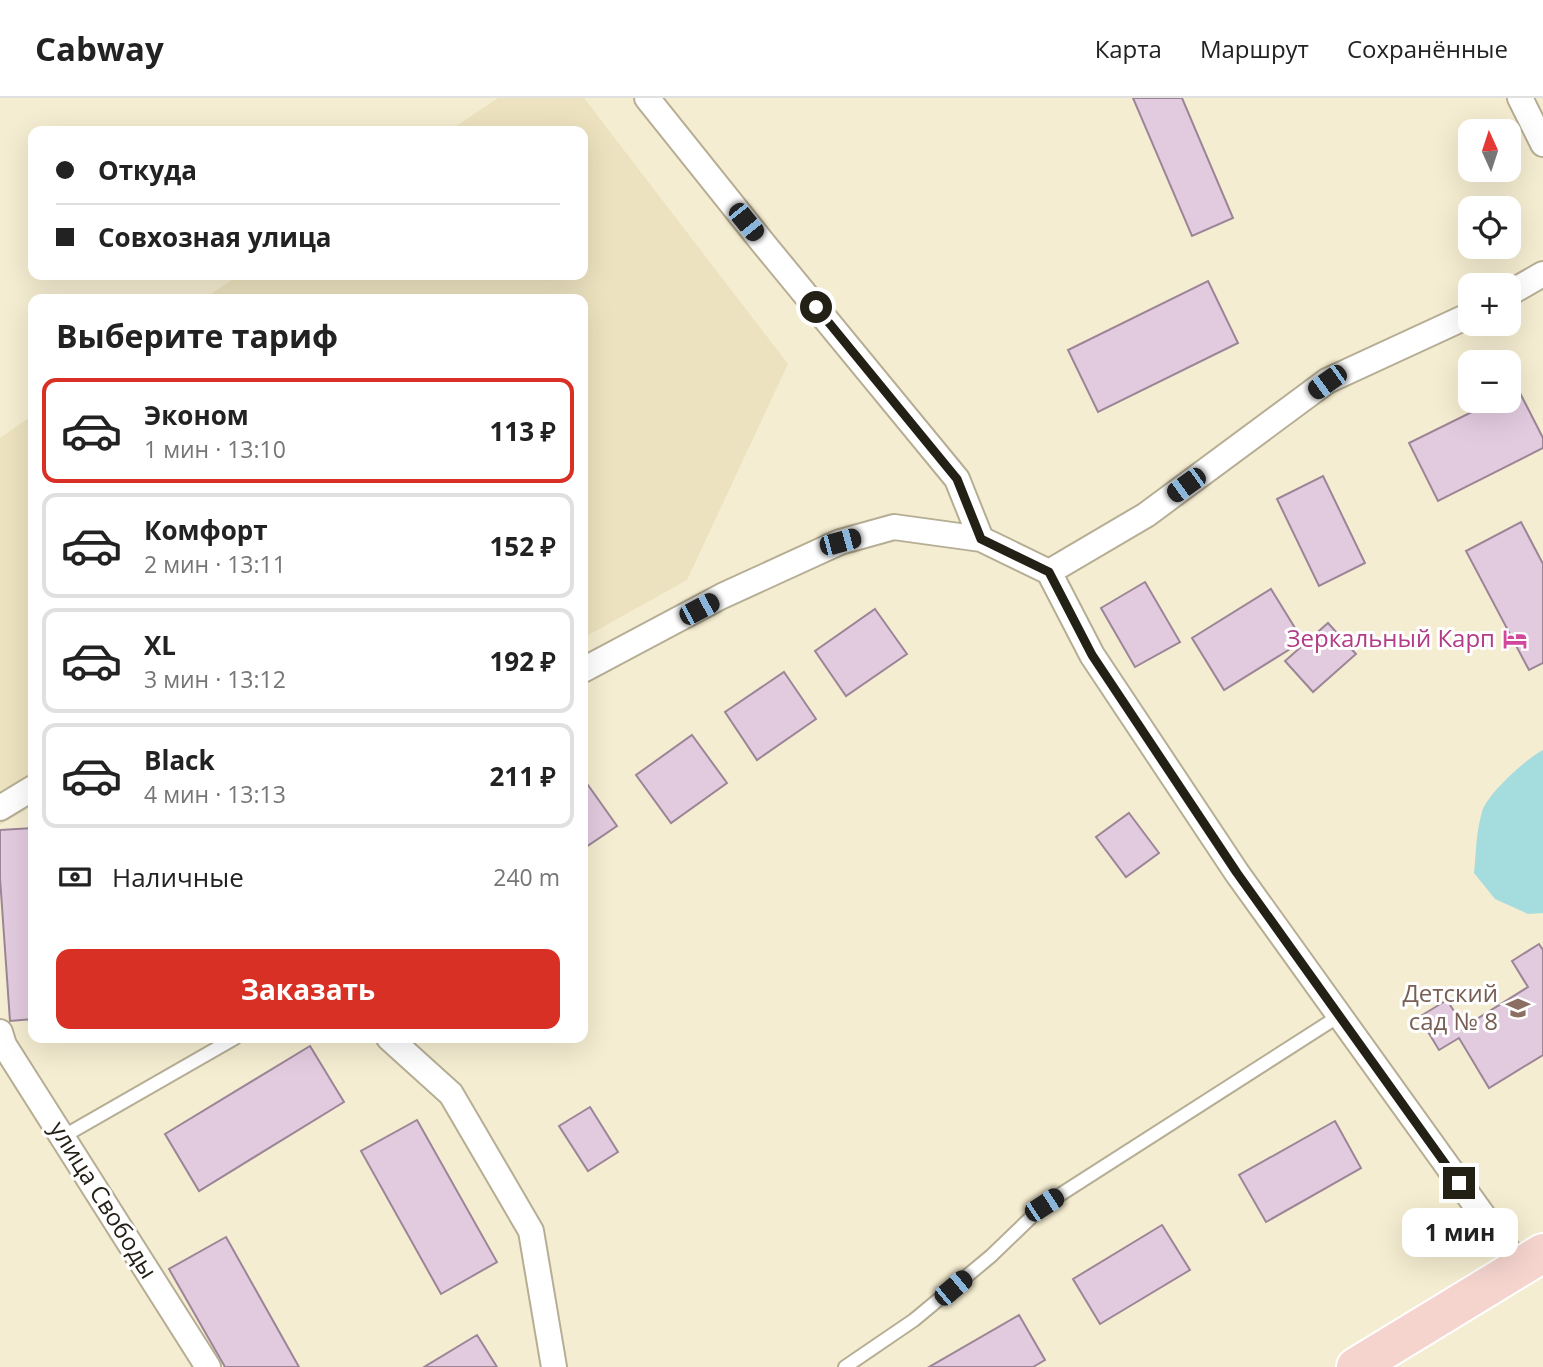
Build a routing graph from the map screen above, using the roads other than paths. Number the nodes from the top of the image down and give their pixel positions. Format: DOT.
graph roads {
  1 [pos="647,98"];
  2 [pos="1520,98"];
  3 [pos="1543,144"];
  4 [pos="1543,274"];
  5 [pos="1521,286"];
  6 [pos="1458,321"];
  7 [pos="981,539"];
  8 [pos="1049,572"];
  9 [pos="588,667"];
  10 [pos="28,791"];
  11 [pos="0,808"];
  12 [pos="1339,1016"];
  13 [pos="0,1032"];
  14 [pos="226,1043"];
  15 [pos="395,1043"];
  16 [pos="64,1136"];
  17 [pos="1531,1260"];
  18 [pos="208,1367"];
  19 [pos="554,1367"];
  20 [pos="845,1367"];
  21 [pos="1356,1367"];
  1 -- 7 [label="street"];
  2 -- 3 [label="street"];
  4 -- 5 [label="street"];
  6 -- 8 [label="street"];
  7 -- 8 [label="street"];
  7 -- 9 [label="street"];
  8 -- 12 [label="street"];
  10 -- 11 [label="street"];
  12 -- 17 [label="street"];
  12 -- 20 [label="lane"];
  13 -- 16 [label="street, улица Свободы"];
  14 -- 16 [label="lane"];
  15 -- 19 [label="street"];
  16 -- 18 [label="street, улица Свободы"];
  17 -- 21 [label="main road"];
}
